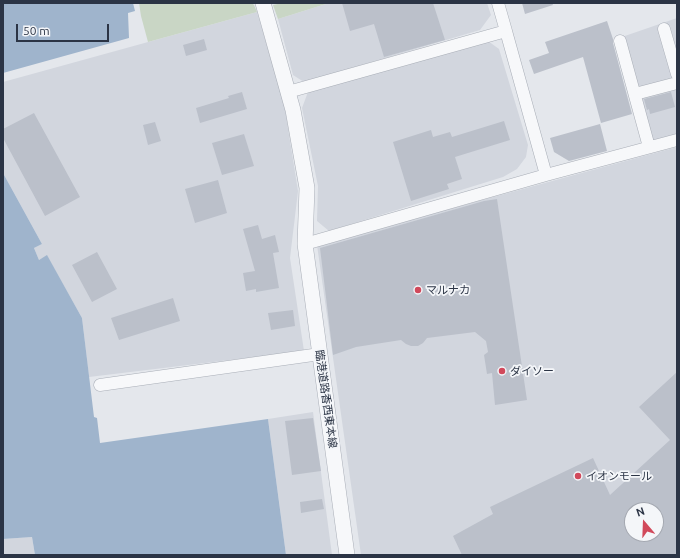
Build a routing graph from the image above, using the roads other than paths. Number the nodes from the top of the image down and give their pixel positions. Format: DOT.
graph roads {
  1 [pos="263,3"];
  2 [pos="498,3"];
  3 [pos="664,29"];
  4 [pos="506,30"];
  5 [pos="620,41"];
  6 [pos="673,45"];
  7 [pos="676,67"];
  8 [pos="677,83"];
  9 [pos="288,92"];
  10 [pos="635,94"];
  11 [pos="677,140"];
  12 [pos="649,147"];
  13 [pos="546,175"];
  14 [pos="305,244"];
  15 [pos="320,354"];
  16 [pos="100,385"];
  17 [pos="347,555"];
  1 -- 9 [label="street, 臨港道路香西東本線"];
  2 -- 4 [label="street"];
  3 -- 6 [label="street"];
  4 -- 9 [label="street"];
  4 -- 13 [label="street"];
  5 -- 10 [label="street"];
  6 -- 7 [label="street"];
  8 -- 10 [label="street"];
  9 -- 14 [label="street, 臨港道路香西東本線"];
  10 -- 12 [label="street"];
  11 -- 12 [label="street"];
  12 -- 13 [label="street"];
  13 -- 14 [label="street"];
  14 -- 15 [label="street, 臨港道路香西東本線"];
  15 -- 16 [label="street"];
  15 -- 17 [label="street, 臨港道路香西東本線"];
}
